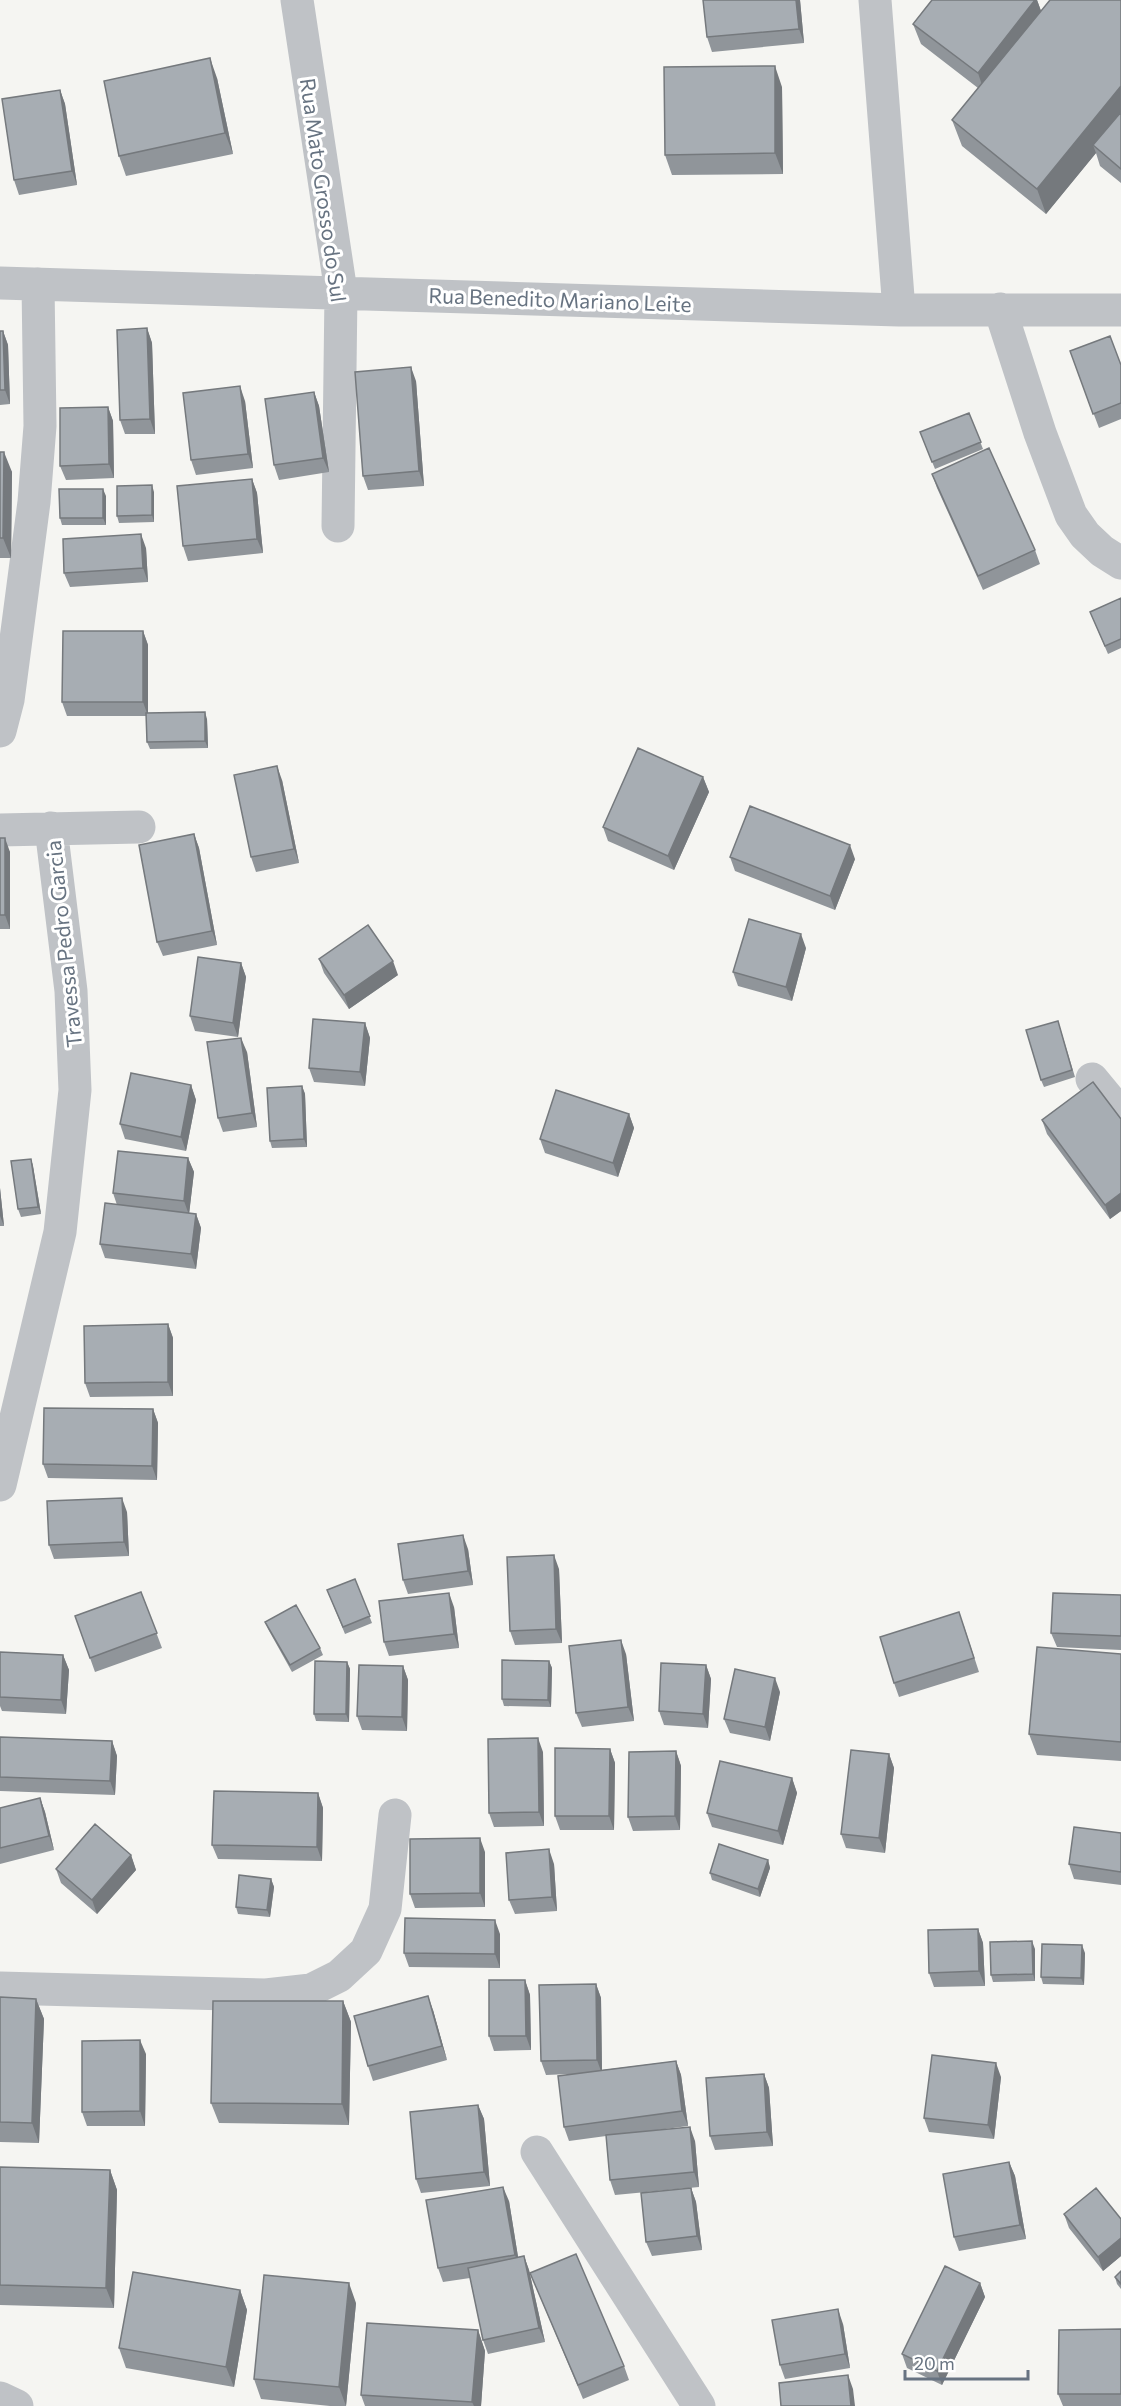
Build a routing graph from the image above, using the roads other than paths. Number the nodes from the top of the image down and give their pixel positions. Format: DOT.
graph roads {
  1 [pos="297,0"];
  2 [pos="875,0"];
  3 [pos="0,283"];
  4 [pos="38,284"];
  5 [pos="341,292"];
  6 [pos="1000,309"];
  7 [pos="899,310"];
  8 [pos="1121,310"];
  9 [pos="338,526"];
  10 [pos="1121,563"];
  11 [pos="0,731"];
  12 [pos="140,826"];
  13 [pos="51,828"];
  14 [pos="0,830"];
  15 [pos="1092,1079"];
  16 [pos="1121,1114"];
  17 [pos="0,1485"];
  18 [pos="395,1815"];
  19 [pos="0,1988"];
  20 [pos="537,2152"];
  21 [pos="0,2398"];
  22 [pos="17,2406"];
  23 [pos="699,2406"];
  1 -- 5 [label="street, Rua Mato Grosso do Sul"];
  2 -- 7 [label="street"];
  3 -- 4 [label="street, Rua Benedito Mariano Leite"];
  4 -- 5 [label="street, Rua Benedito Mariano Leite"];
  4 -- 11 [label="street"];
  5 -- 7 [label="street, Rua Benedito Mariano Leite"];
  5 -- 9 [label="street, Rua Mato Grosso do Sul"];
  6 -- 7 [label="street, Rua Benedito Mariano Leite"];
  6 -- 8 [label="street, Rua Benedito Mariano Leite"];
  6 -- 10 [label="street"];
  12 -- 13 [label="street"];
  13 -- 14 [label="street"];
  13 -- 17 [label="street, Travessa Pedro Garcia"];
  15 -- 16 [label="street"];
  18 -- 19 [label="street"];
  20 -- 23 [label="street"];
  21 -- 22 [label="street"];
}
